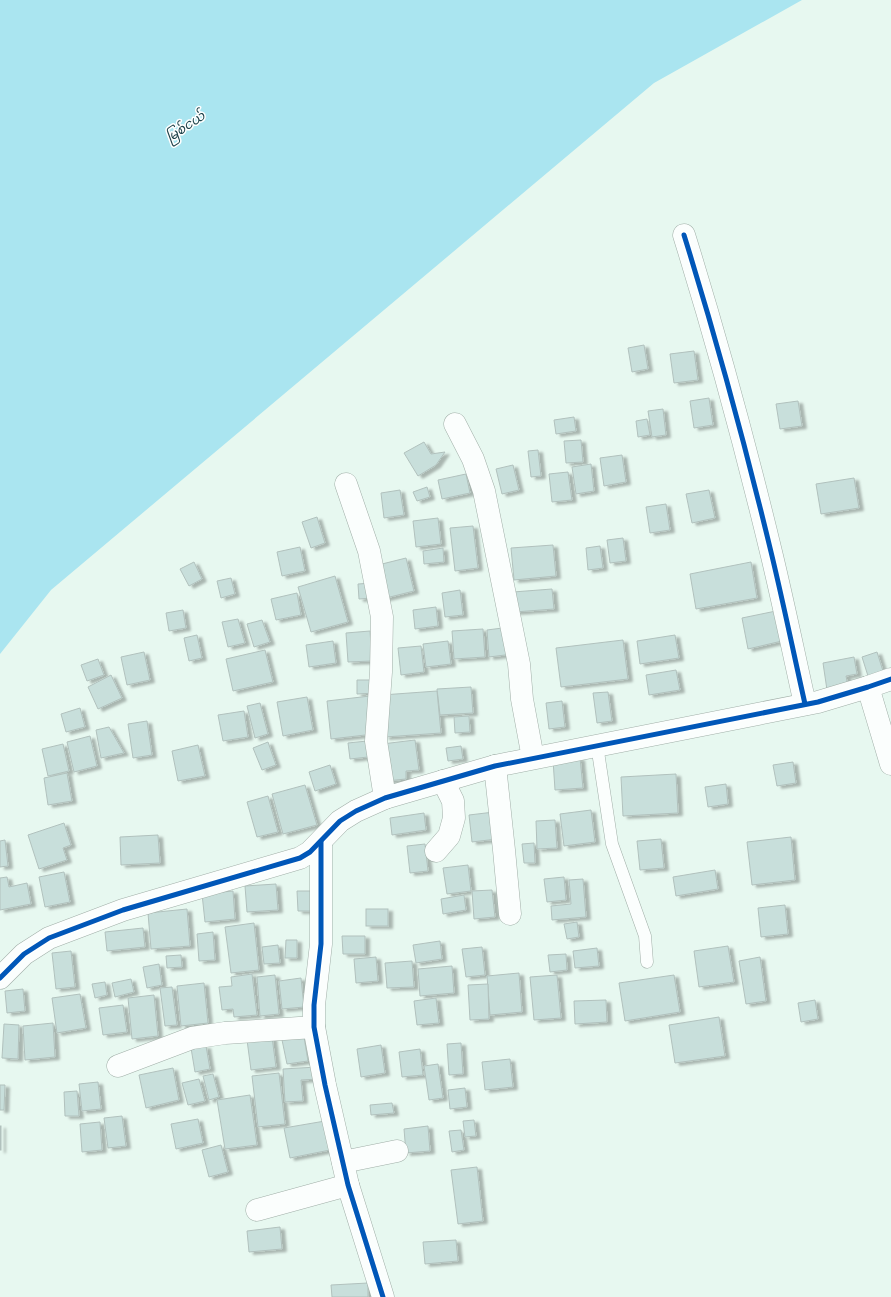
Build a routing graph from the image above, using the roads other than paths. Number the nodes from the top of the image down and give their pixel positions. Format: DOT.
graph roads {
  1 [pos="684,235"];
  2 [pos="456,424"];
  3 [pos="346,484"];
  4 [pos="891,679"];
  5 [pos="868,687"];
  6 [pos="805,704"];
  7 [pos="597,745"];
  8 [pos="533,758"];
  9 [pos="891,764"];
  10 [pos="495,766"];
  11 [pos="444,781"];
  12 [pos="385,798"];
  13 [pos="321,842"];
  14 [pos="436,851"];
  15 [pos="510,914"];
  16 [pos="647,962"];
  17 [pos="0,978"];
  18 [pos="314,1027"];
  19 [pos="118,1066"];
  20 [pos="398,1151"];
  21 [pos="343,1162"];
  22 [pos="348,1185"];
  23 [pos="257,1210"];
  24 [pos="383,1297"];
  1 -- 6 [label="street"];
  2 -- 8 [label="street"];
  3 -- 12 [label="street"];
  4 -- 5 [label="street"];
  5 -- 6 [label="street"];
  5 -- 9 [label="street"];
  6 -- 7 [label="street"];
  7 -- 8 [label="street"];
  7 -- 16 [label="lane"];
  8 -- 10 [label="street"];
  10 -- 11 [label="street"];
  10 -- 15 [label="street"];
  11 -- 12 [label="street"];
  11 -- 14 [label="street"];
  12 -- 13 [label="street"];
  13 -- 17 [label="street"];
  13 -- 18 [label="street"];
  18 -- 19 [label="street"];
  18 -- 21 [label="street"];
  20 -- 21 [label="street"];
  21 -- 22 [label="street"];
  22 -- 23 [label="street"];
  22 -- 24 [label="street"];
}
